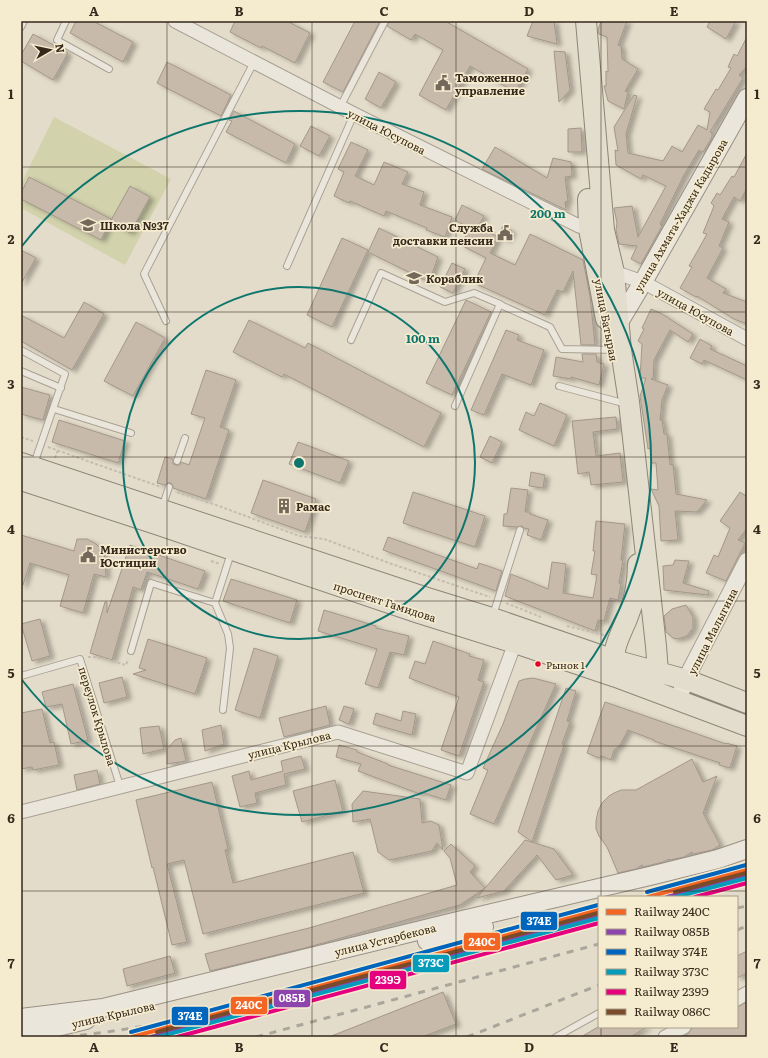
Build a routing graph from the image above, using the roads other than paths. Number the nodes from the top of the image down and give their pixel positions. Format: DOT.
graph roads {
  1 [pos="24,21"];
  2 [pos="66,21"];
  3 [pos="175,21"];
  4 [pos="385,21"];
  5 [pos="576,21"];
  6 [pos="586,21"];
  7 [pos="21,27"];
  8 [pos="254,62"];
  9 [pos="109,69"];
  10 [pos="747,98"];
  11 [pos="340,107"];
  12 [pos="354,114"];
  13 [pos="596,229"];
  14 [pos="287,266"];
  15 [pos="606,274"];
  16 [pos="643,282"];
  17 [pos="500,304"];
  18 [pos="166,321"];
  19 [pos="613,323"];
  20 [pos="747,339"];
  21 [pos="351,340"];
  22 [pos="21,350"];
  23 [pos="617,350"];
  24 [pos="21,371"];
  25 [pos="559,386"];
  26 [pos="61,388"];
  27 [pos="626,403"];
  28 [pos="455,406"];
  29 [pos="54,409"];
  30 [pos="131,433"];
  31 [pos="186,438"];
  32 [pos="177,461"];
  33 [pos="25,470"];
  34 [pos="168,488"];
  35 [pos="162,509"];
  36 [pos="520,530"];
  37 [pos="232,550"];
  38 [pos="747,561"];
  39 [pos="215,603"];
  40 [pos="422,605"];
  41 [pos="495,609"];
  42 [pos="627,618"];
  43 [pos="653,623"];
  44 [pos="515,643"];
  45 [pos="131,650"];
  46 [pos="615,668"];
  47 [pos="21,676"];
  48 [pos="688,676"];
  49 [pos="654,680"];
  50 [pos="677,701"];
  51 [pos="747,703"];
  52 [pos="223,710"];
  53 [pos="747,726"];
  54 [pos="120,786"];
  55 [pos="21,812"];
  56 [pos="747,849"];
  57 [pos="747,858"];
  58 [pos="609,896"];
  59 [pos="598,898"];
  60 [pos="747,993"];
  61 [pos="738,998"];
  62 [pos="598,1014"];
  63 [pos="682,1028"];
  64 [pos="22,1030"];
  65 [pos="556,1037"];
  66 [pos="665,1037"];
  1 -- 7 [label="lane"];
  2 -- 9 [label="lane"];
  3 -- 8 [label="street, улица Юсупова"];
  4 -- 11 [label="lane"];
  5 -- 13 [label="main road, улица Батырая"];
  6 -- 13 [label="main road, улица Батырая"];
  8 -- 11 [label="street, улица Юсупова"];
  8 -- 18 [label="lane"];
  10 -- 16 [label="main road, улица Ахмата-Хаджи Кадырова"];
  11 -- 12 [label="street, улица Юсупова"];
  12 -- 13 [label="street, улица Юсупова"];
  12 -- 14 [label="lane"];
  13 -- 15 [label="main road, улица Батырая"];
  15 -- 16 [label="street, улица Юсупова"];
  15 -- 19 [label="main road, улица Батырая"];
  16 -- 19 [label="main road, улица Ахмата-Хаджи Кадырова"];
  16 -- 20 [label="street, улица Юсупова"];
  17 -- 21 [label="lane"];
  17 -- 23 [label="lane"];
  17 -- 28 [label="lane"];
  19 -- 23 [label="main road, улица Батырая"];
  22 -- 26 [label="lane"];
  23 -- 27 [label="main road, улица Батырая"];
  24 -- 26 [label="lane"];
  25 -- 27 [label="lane"];
  26 -- 29 [label="lane"];
  27 -- 42 [label="main road, улица Батырая"];
  27 -- 43 [label="main road, улица Батырая"];
  29 -- 30 [label="lane"];
  29 -- 33 [label="lane"];
  31 -- 32 [label="lane"];
  33 -- 35 [label="main road, проспект Гамидова"];
  33 -- 37 [label="main road, проспект Гамидова"];
  34 -- 35 [label="lane"];
  35 -- 40 [label="main road, проспект Гамидова"];
  36 -- 41 [label="lane"];
  37 -- 39 [label="lane"];
  37 -- 40 [label="main road, проспект Гамидова"];
  38 -- 48 [label="street, улица Малыгина"];
  39 -- 45 [label="lane"];
  39 -- 52 [label="lane"];
  40 -- 41 [label="main road, проспект Гамидова"];
  40 -- 44 [label="main road, проспект Гамидова"];
  41 -- 46 [label="main road, проспект Гамидова"];
  42 -- 43 [label="street"];
  42 -- 46 [label="main road, улица Батырая"];
  43 -- 49 [label="main road, улица Батырая"];
  44 -- 46 [label="main road, проспект Гамидова"];
  44 -- 54 [label="street, улица Крылова"];
  46 -- 49 [label="main road, проспект Гамидова"];
  47 -- 54 [label="lane, переулок Крылова"];
  48 -- 49 [label="main road, проспект Гамидова"];
  48 -- 50 [label="street, улица Малыгина"];
  48 -- 51 [label="main road, проспект Гамидова"];
  49 -- 50 [label="main road, проспект Гамидова"];
  50 -- 53 [label="main road, проспект Гамидова"];
  54 -- 55 [label="street, улица Крылова"];
  56 -- 64 [label="main road, улица Устарбекова"];
  57 -- 58 [label="main road"];
  59 -- 64 [label="main road, улица Крылова"];
  60 -- 61 [label="street"];
  62 -- 65 [label="lane"];
  63 -- 66 [label="street"];
}
